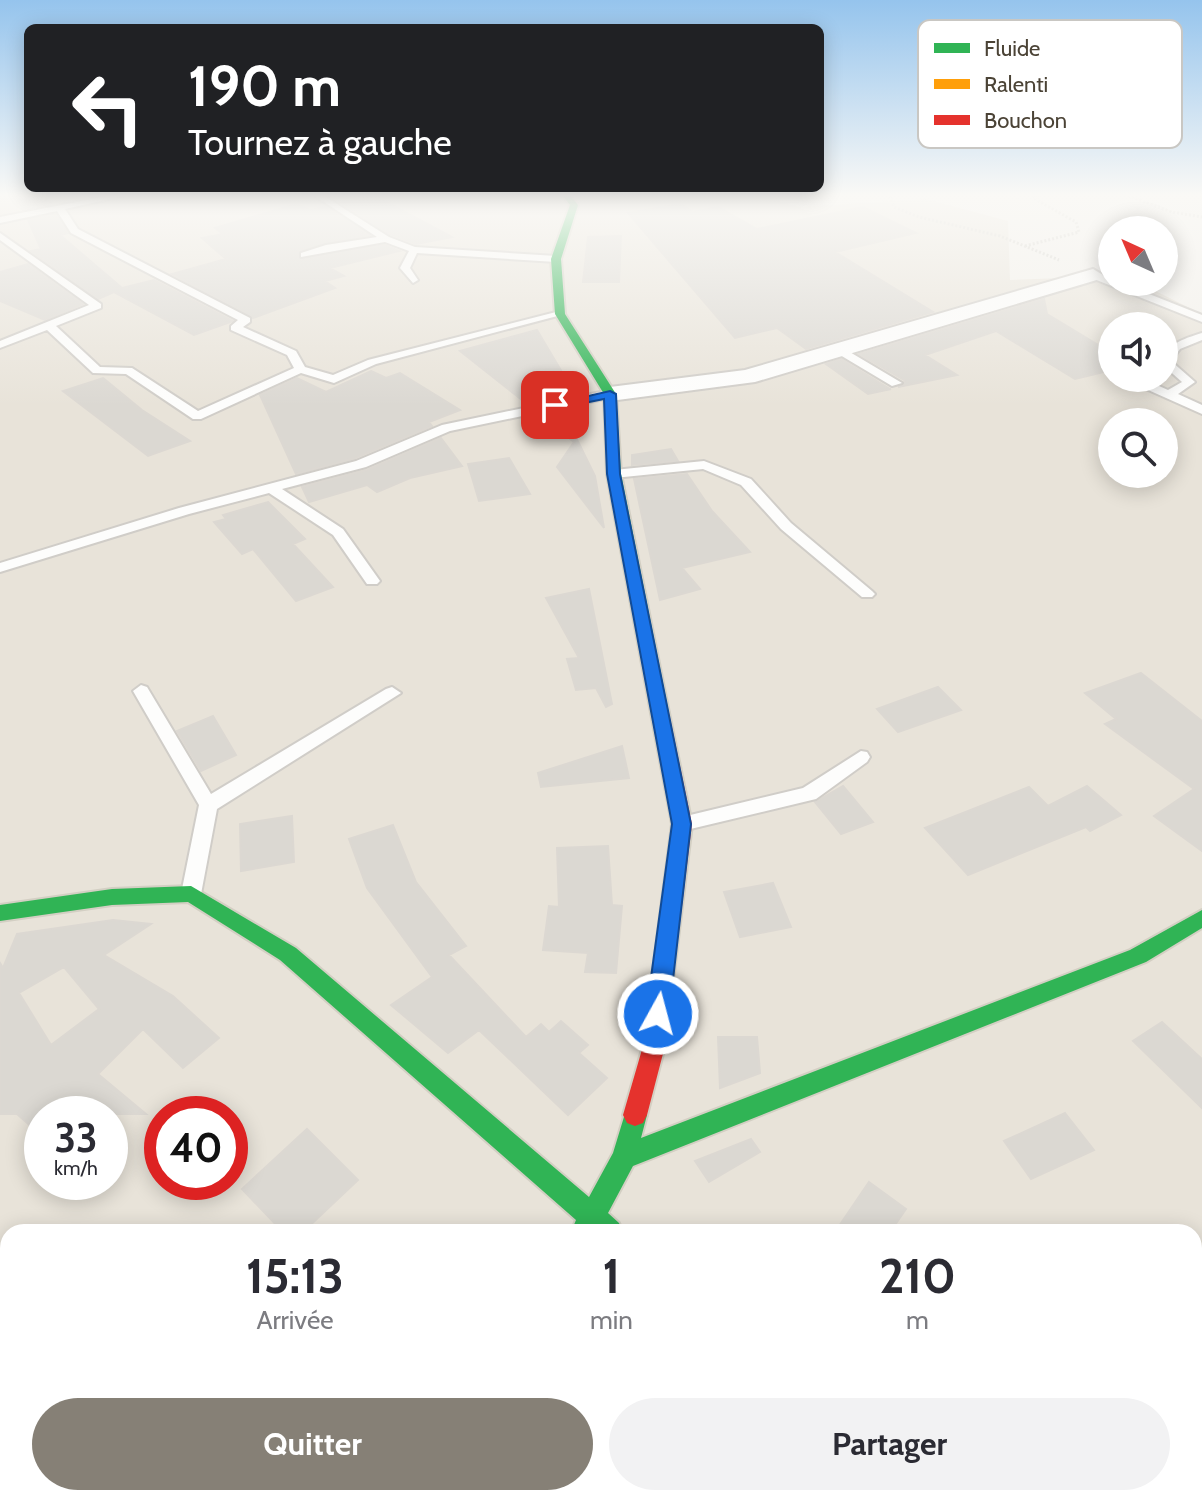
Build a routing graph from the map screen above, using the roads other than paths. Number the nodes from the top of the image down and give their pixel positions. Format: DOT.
graph roads {
  1 [pos="42,266"];
  2 [pos="142,266"];
  3 [pos="406,266"];
  4 [pos="557,266"];
  5 [pos="1093,275"];
  6 [pos="413,280"];
  7 [pos="560,314"];
  8 [pos="1202,319"];
  9 [pos="49,326"];
  10 [pos="1202,336"];
  11 [pos="0,345"];
  12 [pos="839,350"];
  13 [pos="300,369"];
  14 [pos="896,383"];
  15 [pos="1163,392"];
  16 [pos="610,394"];
  17 [pos="1169,395"];
  18 [pos="1202,410"];
  19 [pos="614,474"];
  20 [pos="271,488"];
  21 [pos="0,568"];
  22 [pos="372,581"];
  23 [pos="867,594"];
  24 [pos="141,691"];
  25 [pos="392,693"];
  26 [pos="861,757"];
  27 [pos="208,805"];
  28 [pos="682,824"];
  29 [pos="191,894"];
  30 [pos="0,913"];
  31 [pos="1202,918"];
  32 [pos="624,1157"];
  33 [pos="587,1224"];
  34 [pos="590,1224"];
  1 -- 9 [label="lane"];
  2 -- 13 [label="lane"];
  3 -- 6 [label="lane"];
  4 -- 7 [label="street"];
  5 -- 8 [label="lane"];
  5 -- 12 [label="street"];
  7 -- 13 [label="lane"];
  7 -- 16 [label="street"];
  9 -- 11 [label="lane"];
  9 -- 13 [label="lane"];
  10 -- 17 [label="lane"];
  12 -- 14 [label="lane"];
  12 -- 16 [label="street"];
  15 -- 17 [label="lane"];
  16 -- 19 [label="street"];
  16 -- 20 [label="lane"];
  17 -- 18 [label="lane"];
  19 -- 23 [label="lane"];
  19 -- 28 [label="street"];
  20 -- 21 [label="lane"];
  20 -- 22 [label="lane"];
  24 -- 27 [label="lane"];
  25 -- 27 [label="lane"];
  26 -- 28 [label="lane"];
  27 -- 29 [label="lane"];
  28 -- 32 [label="street"];
  29 -- 30 [label="street"];
  29 -- 33 [label="street"];
  31 -- 32 [label="street"];
  32 -- 34 [label="street"];
}
